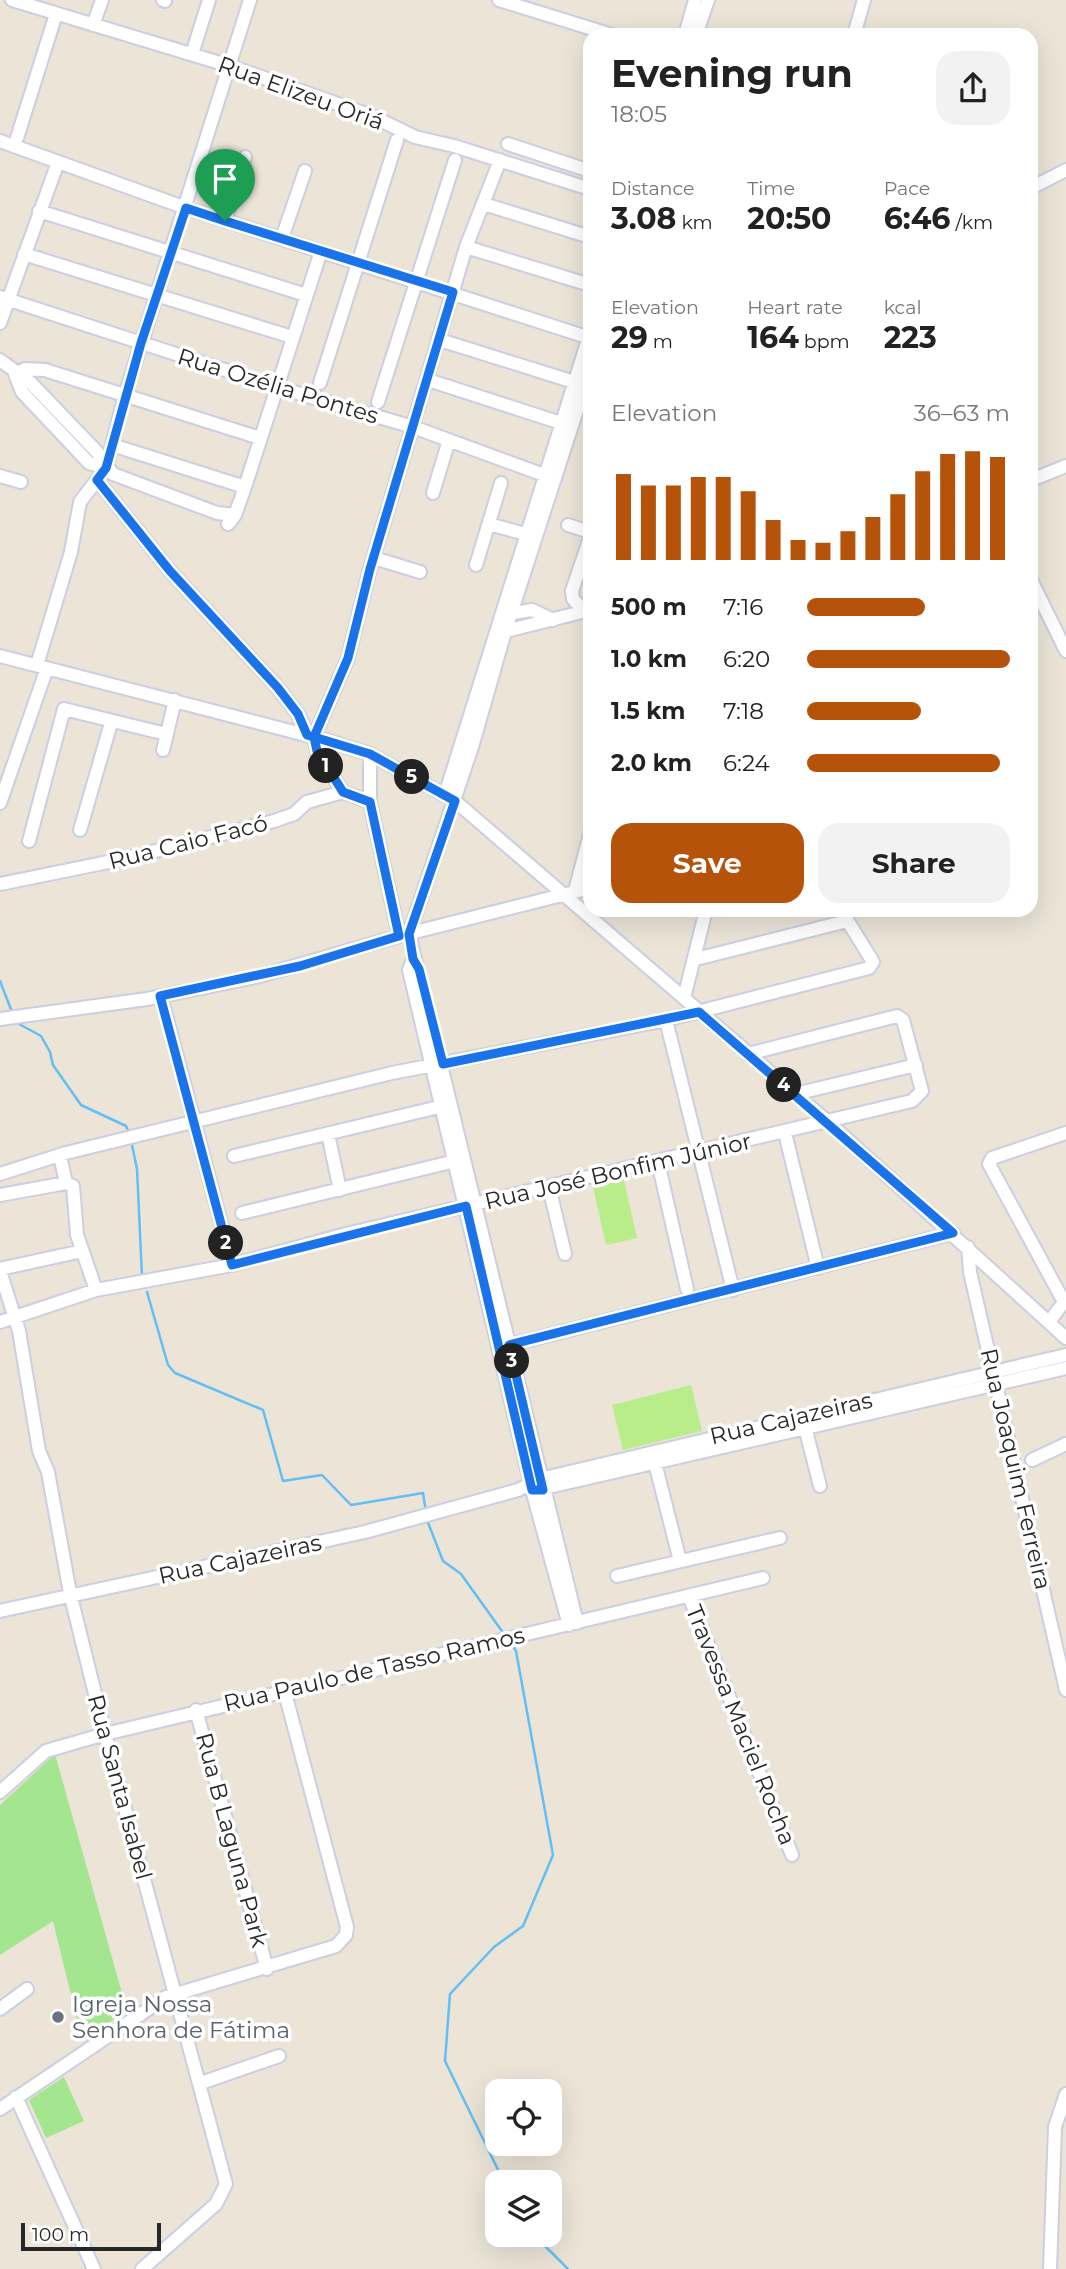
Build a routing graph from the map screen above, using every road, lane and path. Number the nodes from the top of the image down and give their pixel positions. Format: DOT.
graph roads {
  1 [pos="12,0"];
  2 [pos="102,0"];
  3 [pos="209,0"];
  4 [pos="250,0"];
  5 [pos="499,0"];
  6 [pos="546,0"];
  7 [pos="695,0"];
  8 [pos="708,0"];
  9 [pos="864,0"];
  10 [pos="542,13"];
  11 [pos="56,14"];
  12 [pos="93,24"];
  13 [pos="590,28"];
  14 [pos="686,28"];
  15 [pos="698,28"];
  16 [pos="856,28"];
  17 [pos="192,54"];
  18 [pos="230,66"];
  19 [pos="17,138"];
  20 [pos="397,140"];
  21 [pos="0,141"];
  22 [pos="508,144"];
  23 [pos="245,157"];
  24 [pos="551,158"];
  25 [pos="455,160"];
  26 [pos="500,160"];
  27 [pos="58,162"];
  28 [pos="583,169"];
  29 [pos="1066,170"];
  30 [pos="305,171"];
  31 [pos="546,174"];
  32 [pos="1038,184"];
  33 [pos="583,187"];
  34 [pos="484,204"];
  35 [pos="186,208"];
  36 [pos="39,211"];
  37 [pos="225,221"];
  38 [pos="583,235"];
  39 [pos="282,239"];
  40 [pos="466,247"];
  41 [pos="320,251"];
  42 [pos="172,252"];
  43 [pos="24,254"];
  44 [pos="358,262"];
  45 [pos="417,281"];
  46 [pos="583,283"];
  47 [pos="453,292"];
  48 [pos="306,295"];
  49 [pos="157,296"];
  50 [pos="4,298"];
  51 [pos="0,323"];
  52 [pos="583,334"];
  53 [pos="292,337"];
  54 [pos="440,340"];
  55 [pos="141,343"];
  56 [pos="583,354"];
  57 [pos="0,360"];
  58 [pos="15,374"];
  59 [pos="428,380"];
  60 [pos="574,382"];
  61 [pos="320,383"];
  62 [pos="583,386"];
  63 [pos="277,387"];
  64 [pos="125,395"];
  65 [pos="378,402"];
  66 [pos="572,410"];
  67 [pos="561,423"];
  68 [pos="413,427"];
  69 [pos="260,438"];
  70 [pos="449,440"];
  71 [pos="112,445"];
  72 [pos="1066,466"];
  73 [pos="106,468"];
  74 [pos="0,476"];
  75 [pos="550,476"];
  76 [pos="1038,477"];
  77 [pos="97,480"];
  78 [pos="21,482"];
  79 [pos="501,484"];
  80 [pos="245,487"];
  81 [pos="433,493"];
  82 [pos="489,524"];
  83 [pos="568,525"];
  84 [pos="583,530"];
  85 [pos="525,534"];
  86 [pos="374,558"];
  87 [pos="583,558"];
  88 [pos="476,565"];
  89 [pos="420,572"];
  90 [pos="1038,594"];
  91 [pos="583,608"];
  92 [pos="513,612"];
  93 [pos="583,612"];
  94 [pos="499,617"];
  95 [pos="553,620"];
  96 [pos="499,633"];
  97 [pos="1066,651"];
  98 [pos="0,656"];
  99 [pos="42,666"];
  100 [pos="174,700"];
  101 [pos="111,723"];
  102 [pos="166,734"];
  103 [pos="310,736"];
  104 [pos="163,750"];
  105 [pos="370,754"];
  106 [pos="343,792"];
  107 [pos="450,798"];
  108 [pos="370,802"];
  109 [pos="0,803"];
  110 [pos="80,830"];
  111 [pos="29,841"];
  112 [pos="583,853"];
  113 [pos="0,884"];
  114 [pos="583,889"];
  115 [pos="569,892"];
  116 [pos="583,905"];
  117 [pos="596,917"];
  118 [pos="705,917"];
  119 [pos="841,917"];
  120 [pos="845,917"];
  121 [pos="404,935"];
  122 [pos="696,959"];
  123 [pos="160,996"];
  124 [pos="684,998"];
  125 [pos="699,1012"];
  126 [pos="0,1019"];
  127 [pos="666,1020"];
  128 [pos="748,1054"];
  129 [pos="438,1065"];
  130 [pos="916,1065"];
  131 [pos="795,1094"];
  132 [pos="443,1107"];
  133 [pos="195,1120"];
  134 [pos="828,1122"];
  135 [pos="785,1133"];
  136 [pos="1066,1133"];
  137 [pos="328,1134"];
  138 [pos="701,1153"];
  139 [pos="60,1156"];
  140 [pos="234,1156"];
  141 [pos="455,1161"];
  142 [pos="658,1162"];
  143 [pos="0,1174"];
  144 [pos="66,1183"];
  145 [pos="549,1187"];
  146 [pos="341,1190"];
  147 [pos="0,1195"];
  148 [pos="471,1205"];
  149 [pos="242,1213"];
  150 [pos="953,1233"];
  151 [pos="968,1247"];
  152 [pos="82,1251"];
  153 [pos="565,1254"];
  154 [pos="232,1265"];
  155 [pos="818,1268"];
  156 [pos="0,1270"];
  157 [pos="687,1289"];
  158 [pos="96,1290"];
  159 [pos="733,1290"];
  160 [pos="15,1316"];
  161 [pos="0,1322"];
  162 [pos="1060,1329"];
  163 [pos="504,1347"];
  164 [pos="1066,1355"];
  165 [pos="1066,1368"];
  166 [pos="995,1377"];
  167 [pos="805,1427"];
  168 [pos="1066,1444"];
  169 [pos="654,1458"];
  170 [pos="1032,1460"];
  171 [pos="536,1486"];
  172 [pos="820,1486"];
  173 [pos="780,1538"];
  174 [pos="680,1561"];
  175 [pos="617,1576"];
  176 [pos="763,1578"];
  177 [pos="70,1593"];
  178 [pos="689,1596"];
  179 [pos="0,1611"];
  180 [pos="573,1624"];
  181 [pos="1064,1675"];
  182 [pos="284,1689"];
  183 [pos="1066,1690"];
  184 [pos="196,1710"];
  185 [pos="105,1734"];
  186 [pos="0,1793"];
  187 [pos="792,1855"];
  188 [pos="267,1969"];
  189 [pos="27,1989"];
  190 [pos="177,1993"];
  191 [pos="0,2008"];
  192 [pos="279,2056"];
  193 [pos="201,2082"];
  194 [pos="1066,2094"];
  195 [pos="16,2097"];
  196 [pos="0,2109"];
  197 [pos="94,2269"];
  198 [pos="142,2269"];
  199 [pos="1050,2269"];
  1 -- 11 [label="street, Rua Elizeu Oriá"];
  2 -- 12 [label="street"];
  3 -- 17 [label="street"];
  4 -- 18 [label="street"];
  5 -- 10 [label="street"];
  6 -- 10 [label="street"];
  7 -- 14 [label="street"];
  8 -- 15 [label="street"];
  9 -- 16 [label="street"];
  10 -- 13 [label="street"];
  11 -- 12 [label="street, Rua Elizeu Oriá"];
  11 -- 19 [label="street"];
  12 -- 17 [label="street, Rua Elizeu Oriá"];
  17 -- 18 [label="street, Rua Elizeu Oriá"];
  18 -- 26 [label="street, Rua Elizeu Oriá"];
  18 -- 35 [label="street"];
  20 -- 44 [label="street"];
  21 -- 27 [label="street"];
  22 -- 24 [label="street"];
  23 -- 37 [label="street"];
  24 -- 28 [label="street"];
  24 -- 31 [label="street"];
  25 -- 45 [label="street"];
  26 -- 31 [label="street, Rua Elizeu Oriá"];
  26 -- 34 [label="street"];
  27 -- 35 [label="street"];
  27 -- 36 [label="street"];
  29 -- 32 [label="street"];
  30 -- 39 [label="street"];
  31 -- 33 [label="street, Rua Elizeu Oriá"];
  34 -- 38 [label="street"];
  34 -- 40 [label="street"];
  35 -- 37 [label="street"];
  35 -- 42 [label="street"];
  36 -- 42 [label="street"];
  36 -- 43 [label="street"];
  37 -- 39 [label="street"];
  39 -- 41 [label="street"];
  40 -- 46 [label="street"];
  40 -- 47 [label="street"];
  41 -- 44 [label="street"];
  41 -- 48 [label="street"];
  42 -- 48 [label="street"];
  42 -- 49 [label="street"];
  43 -- 49 [label="street"];
  43 -- 50 [label="street"];
  44 -- 45 [label="street"];
  44 -- 61 [label="street"];
  45 -- 47 [label="street"];
  45 -- 65 [label="street"];
  47 -- 52 [label="street"];
  47 -- 54 [label="street"];
  48 -- 53 [label="street"];
  49 -- 53 [label="street"];
  49 -- 55 [label="street"];
  50 -- 51 [label="street"];
  50 -- 55 [label="street, Rua Ozélia Pontes"];
  53 -- 63 [label="street"];
  54 -- 59 [label="street"];
  54 -- 60 [label="street"];
  55 -- 63 [label="street, Rua Ozélia Pontes"];
  55 -- 64 [label="street"];
  56 -- 60 [label="street"];
  57 -- 58 [label="street"];
  58 -- 64 [label="street"];
  58 -- 73 [label="street"];
  59 -- 67 [label="street"];
  59 -- 68 [label="street"];
  60 -- 66 [label="street"];
  62 -- 66 [label="street"];
  63 -- 68 [label="street, Rua Ozélia Pontes"];
  63 -- 69 [label="street"];
  64 -- 69 [label="street"];
  64 -- 71 [label="street"];
  66 -- 67 [label="street"];
  66 -- 75 [label="street"];
  67 -- 75 [label="street"];
  68 -- 70 [label="street, Rua Ozélia Pontes"];
  68 -- 86 [label="street"];
  69 -- 80 [label="street"];
  70 -- 75 [label="street, Rua Ozélia Pontes"];
  70 -- 81 [label="street"];
  71 -- 73 [label="street"];
  71 -- 80 [label="street"];
  72 -- 76 [label="street"];
  73 -- 77 [label="street"];
  73 -- 80 [label="street"];
  74 -- 78 [label="street"];
  75 -- 85 [label="street"];
  75 -- 92 [label="street"];
  77 -- 99 [label="street"];
  77 -- 103 [label="street"];
  79 -- 82 [label="street"];
  82 -- 85 [label="street"];
  82 -- 88 [label="street"];
  83 -- 84 [label="street"];
  85 -- 94 [label="street"];
  86 -- 89 [label="street"];
  86 -- 103 [label="street"];
  87 -- 91 [label="street"];
  90 -- 97 [label="street"];
  92 -- 94 [label="street"];
  92 -- 95 [label="street"];
  92 -- 96 [label="street"];
  93 -- 95 [label="street"];
  94 -- 96 [label="street"];
  95 -- 96 [label="street"];
  96 -- 107 [label="street"];
  98 -- 99 [label="street"];
  99 -- 100 [label="street"];
  99 -- 109 [label="street"];
  100 -- 102 [label="street"];
  100 -- 103 [label="street"];
  101 -- 102 [label="street"];
  101 -- 110 [label="street"];
  101 -- 111 [label="street"];
  102 -- 104 [label="street"];
  103 -- 105 [label="street"];
  103 -- 106 [label="street"];
  105 -- 107 [label="street"];
  105 -- 108 [label="street"];
  106 -- 108 [label="street"];
  106 -- 113 [label="street, Rua Caio Facó"];
  107 -- 115 [label="street"];
  107 -- 121 [label="street"];
  108 -- 121 [label="street"];
  112 -- 115 [label="street"];
  114 -- 115 [label="street"];
  115 -- 116 [label="street"];
  115 -- 121 [label="street"];
  117 -- 124 [label="street"];
  118 -- 122 [label="street"];
  119 -- 122 [label="street"];
  120 -- 125 [label="street"];
  121 -- 123 [label="street"];
  121 -- 129 [label="street"];
  122 -- 124 [label="street"];
  123 -- 126 [label="street"];
  123 -- 133 [label="street"];
  124 -- 125 [label="street"];
  125 -- 127 [label="street"];
  125 -- 128 [label="street"];
  127 -- 129 [label="street"];
  127 -- 138 [label="street"];
  128 -- 130 [label="street"];
  128 -- 131 [label="street"];
  129 -- 132 [label="street"];
  129 -- 133 [label="street"];
  129 -- 148 [label="street"];
  130 -- 131 [label="street"];
  130 -- 134 [label="street, Rua José Bonfim Júnior"];
  131 -- 134 [label="street"];
  132 -- 137 [label="street"];
  132 -- 141 [label="street"];
  133 -- 139 [label="street"];
  133 -- 154 [label="street"];
  134 -- 135 [label="street, Rua José Bonfim Júnior"];
  134 -- 150 [label="street"];
  135 -- 138 [label="street, Rua José Bonfim Júnior"];
  135 -- 155 [label="street"];
  136 -- 162 [label="street"];
  137 -- 140 [label="street"];
  137 -- 146 [label="street"];
  138 -- 142 [label="street, Rua José Bonfim Júnior"];
  138 -- 159 [label="street"];
  139 -- 143 [label="street"];
  139 -- 144 [label="street"];
  141 -- 146 [label="street"];
  141 -- 148 [label="street"];
  142 -- 145 [label="street, Rua José Bonfim Júnior"];
  142 -- 157 [label="street"];
  144 -- 147 [label="street"];
  144 -- 152 [label="street"];
  145 -- 148 [label="street, Rua José Bonfim Júnior"];
  145 -- 153 [label="street"];
  146 -- 149 [label="street"];
  148 -- 154 [label="street, Rua José Bonfim Júnior"];
  148 -- 163 [label="street"];
  150 -- 151 [label="street"];
  150 -- 155 [label="street"];
  151 -- 162 [label="street"];
  151 -- 166 [label="street, Rua Joaquim Ferreira"];
  152 -- 156 [label="street"];
  152 -- 158 [label="street"];
  154 -- 158 [label="street, Rua José Bonfim Júnior"];
  155 -- 159 [label="street"];
  156 -- 160 [label="street, Rua Santa Isabel"];
  158 -- 160 [label="street, Rua José Bonfim Júnior"];
  159 -- 163 [label="street"];
  160 -- 161 [label="street, Rua José Bonfim Júnior"];
  160 -- 177 [label="street, Rua Santa Isabel"];
  163 -- 171 [label="street"];
  164 -- 166 [label="street, Rua Cajazeiras"];
  165 -- 166 [label="street, Rua Cajazeiras"];
  166 -- 167 [label="street, Rua Cajazeiras"];
  166 -- 169 [label="street, Rua Cajazeiras"];
  166 -- 181 [label="street, Rua Joaquim Ferreira"];
  167 -- 169 [label="street, Rua Cajazeiras"];
  167 -- 172 [label="street"];
  168 -- 170 [label="street"];
  169 -- 171 [label="street, Rua Cajazeiras"];
  169 -- 174 [label="street"];
  171 -- 177 [label="street, Rua Cajazeiras"];
  171 -- 180 [label="street"];
  173 -- 174 [label="street"];
  174 -- 175 [label="street"];
  176 -- 178 [label="street, Rua Paulo de Tasso Ramos"];
  177 -- 179 [label="street, Rua Cajazeiras"];
  177 -- 185 [label="street, Rua Santa Isabel"];
  178 -- 180 [label="street, Rua Paulo de Tasso Ramos"];
  178 -- 187 [label="street, Travessa Maciel Rocha"];
  180 -- 182 [label="street, Rua Paulo de Tasso Ramos"];
  181 -- 183 [label="street, Rua Joaquim Ferreira"];
  182 -- 184 [label="street, Rua Paulo de Tasso Ramos"];
  182 -- 188 [label="street"];
  184 -- 185 [label="street, Rua Paulo de Tasso Ramos"];
  184 -- 188 [label="street, Rua B Laguna Park"];
  185 -- 186 [label="street, Rua Paulo de Tasso Ramos"];
  185 -- 190 [label="street, Rua Santa Isabel"];
  188 -- 190 [label="street"];
  189 -- 191 [label="street"];
  190 -- 193 [label="street, Rua Santa Isabel"];
  190 -- 195 [label="street"];
  192 -- 193 [label="street"];
  193 -- 198 [label="street, Rua Santa Isabel"];
  194 -- 199 [label="street"];
  195 -- 196 [label="street"];
  195 -- 197 [label="street"];
}
